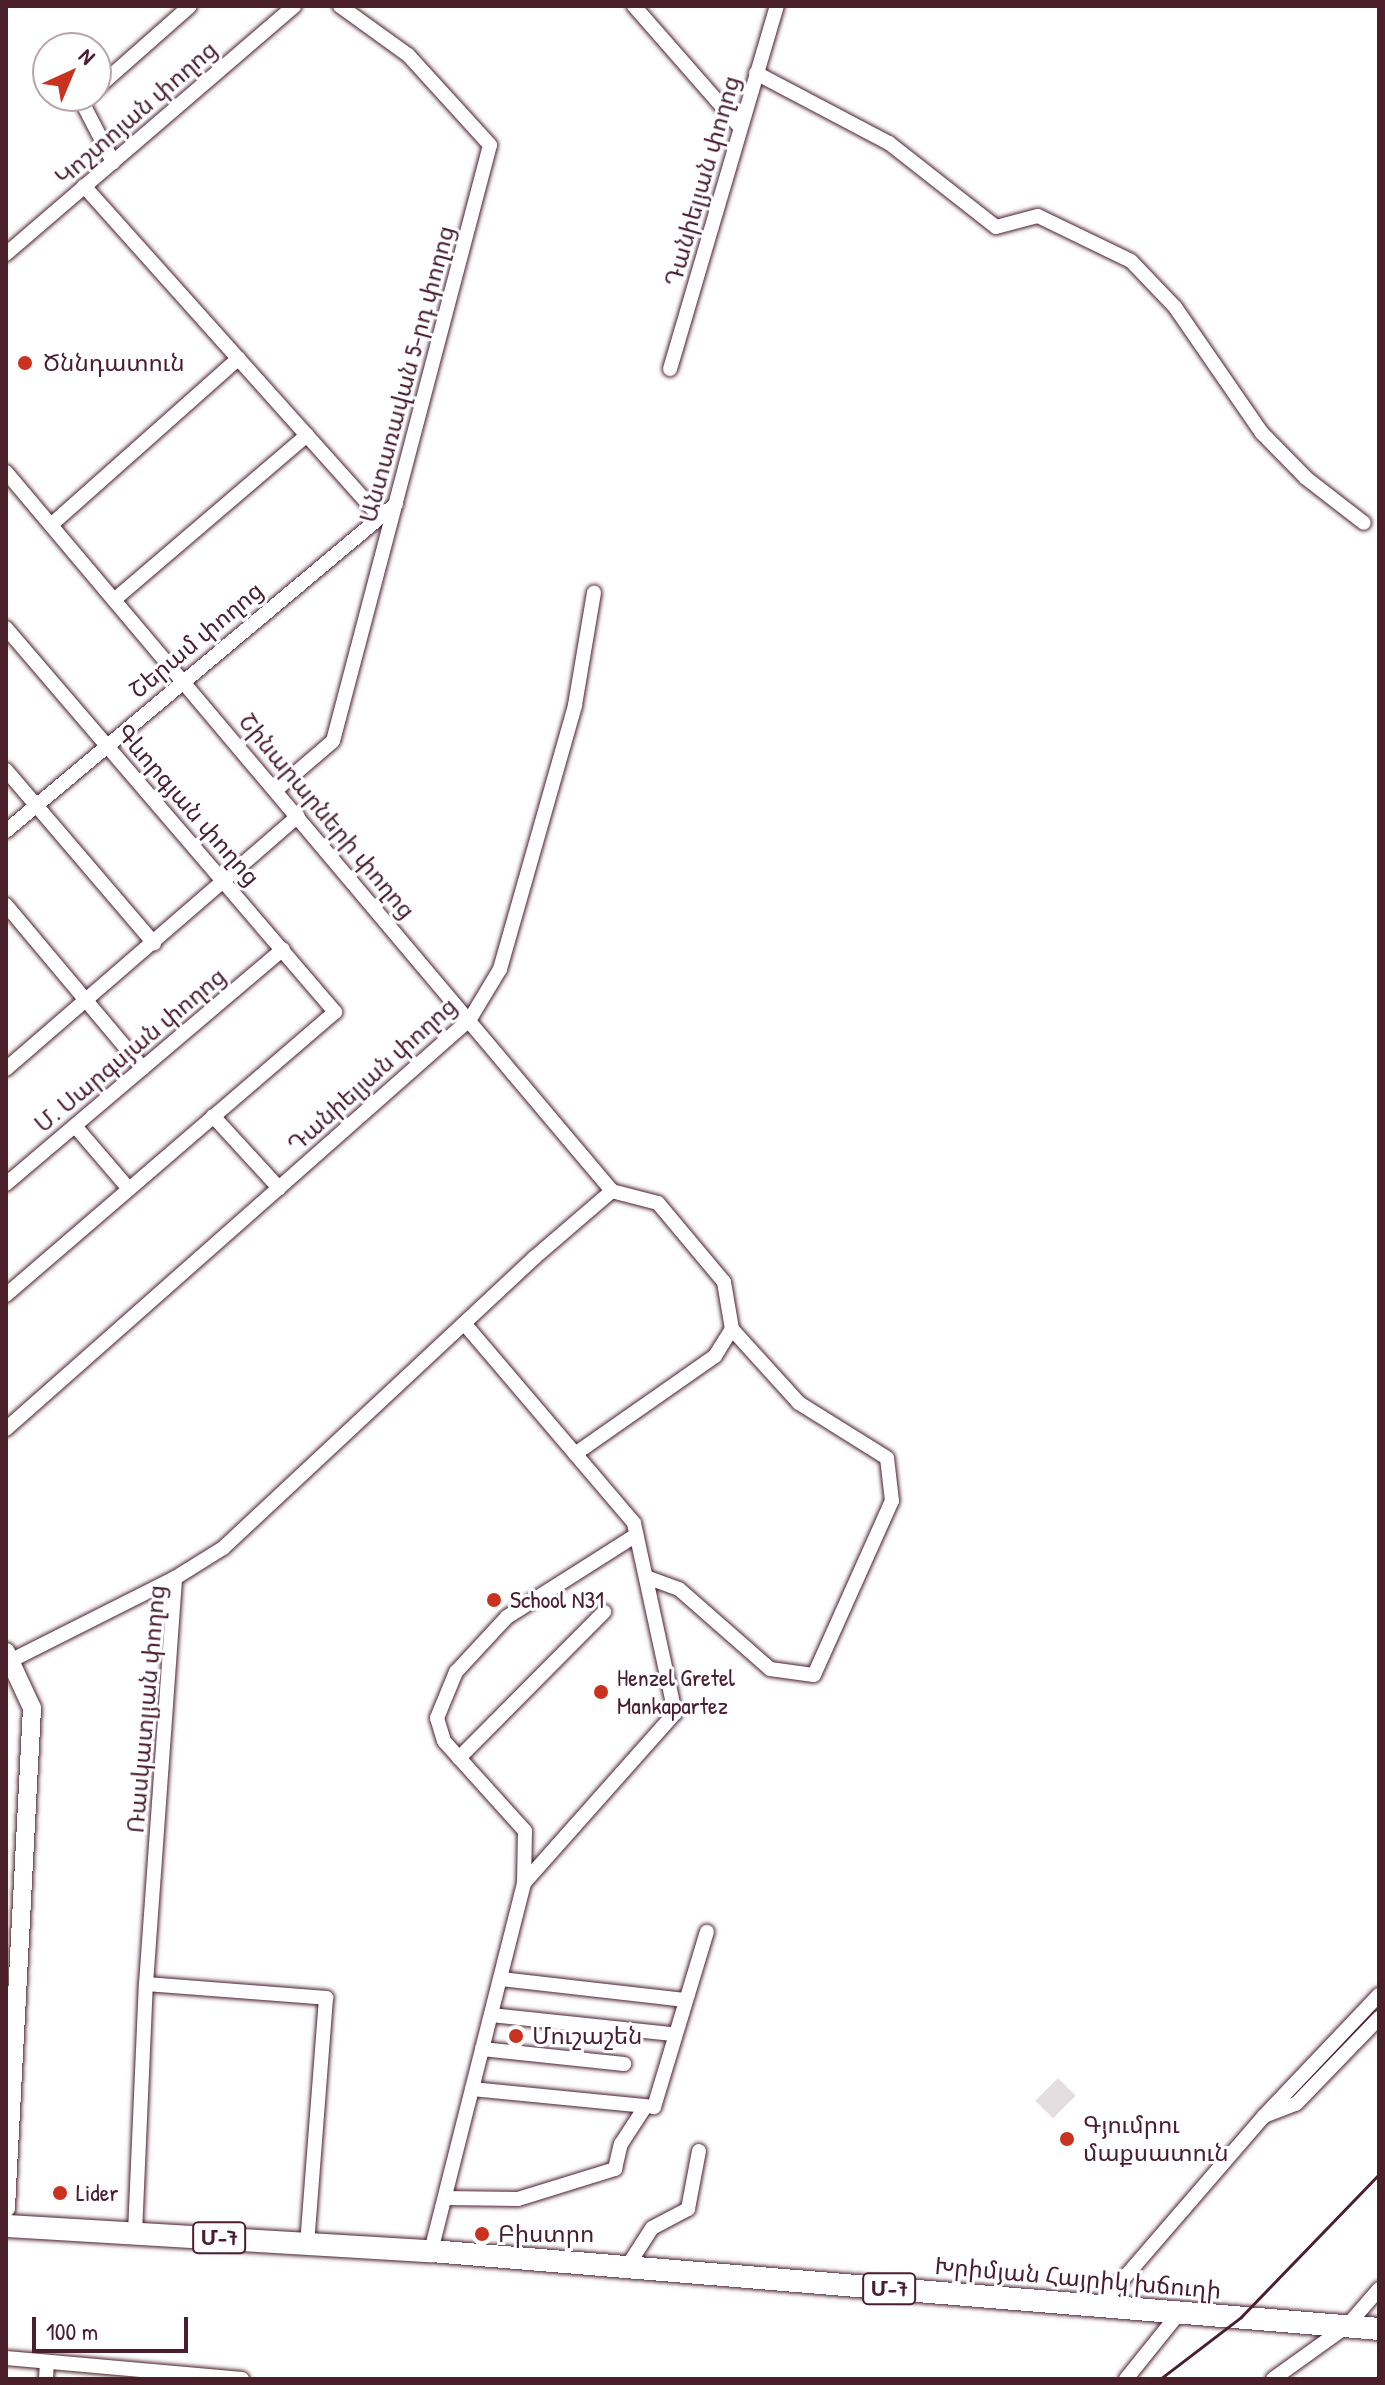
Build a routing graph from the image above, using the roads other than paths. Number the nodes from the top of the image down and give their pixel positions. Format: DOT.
graph roads {
  1 [pos="190,6"];
  2 [pos="294,6"];
  3 [pos="340,6"];
  4 [pos="634,6"];
  5 [pos="777,6"];
  6 [pos="756,73"];
  7 [pos="112,75"];
  8 [pos="87,112"];
  9 [pos="739,126"];
  10 [pos="113,162"];
  11 [pos="84,186"];
  12 [pos="6,254"];
  13 [pos="239,358"];
  14 [pos="670,369"];
  15 [pos="307,435"];
  16 [pos="9,480"];
  17 [pos="396,504"];
  18 [pos="380,517"];
  19 [pos="1364,523"];
  20 [pos="51,525"];
  21 [pos="594,593"];
  22 [pos="114,600"];
  23 [pos="6,628"];
  24 [pos="182,679"];
  25 [pos="107,745"];
  26 [pos="6,770"];
  27 [pos="276,790"];
  28 [pos="36,805"];
  29 [pos="298,816"];
  30 [pos="6,831"];
  31 [pos="224,880"];
  32 [pos="6,905"];
  33 [pos="154,943"];
  34 [pos="283,949"];
  35 [pos="88,1000"];
  36 [pos="470,1019"];
  37 [pos="143,1068"];
  38 [pos="6,1069"];
  39 [pos="213,1116"];
  40 [pos="75,1126"];
  41 [pos="6,1184"];
  42 [pos="279,1188"];
  43 [pos="129,1189"];
  44 [pos="612,1191"];
  45 [pos="6,1295"];
  46 [pos="464,1323"];
  47 [pos="732,1329"];
  48 [pos="6,1429"];
  49 [pos="575,1454"];
  50 [pos="636,1535"];
  51 [pos="646,1577"];
  52 [pos="175,1578"];
  53 [pos="604,1612"];
  54 [pos="8,1658"];
  55 [pos="459,1758"];
  56 [pos="524,1883"];
  57 [pos="707,1932"];
  58 [pos="501,1979"];
  59 [pos="146,1984"];
  60 [pos="1379,1995"];
  61 [pos="685,2000"];
  62 [pos="491,2015"];
  63 [pos="1379,2018"];
  64 [pos="673,2034"];
  65 [pos="482,2049"];
  66 [pos="624,2064"];
  67 [pos="472,2089"];
  68 [pos="645,2107"];
  69 [pos="1264,2116"];
  70 [pos="699,2151"];
  71 [pos="445,2198"];
  72 [pos="6,2208"];
  73 [pos="6,2226"];
  74 [pos="135,2233"];
  75 [pos="307,2244"];
  76 [pos="431,2251"];
  77 [pos="627,2267"];
  78 [pos="1379,2289"];
  79 [pos="1100,2306"];
  80 [pos="1179,2313"];
  81 [pos="1347,2326"];
  82 [pos="1379,2329"];
  83 [pos="6,2358"];
  84 [pos="47,2362"];
  85 [pos="46,2379"];
  86 [pos="242,2379"];
  87 [pos="1126,2379"];
  88 [pos="1273,2379"];
  1 -- 7 [label="street"];
  2 -- 10 [label="street, Կոշտոյան փողոց"];
  3 -- 17 [label="street, Անտառավան 5-րդ փողոց"];
  4 -- 9 [label="street"];
  5 -- 6 [label="street, Դանիելյան փողոց"];
  6 -- 9 [label="street, Դանիելյան փողոց"];
  6 -- 19 [label="street"];
  8 -- 10 [label="street"];
  9 -- 14 [label="street, Դանիելյան փողոց"];
  10 -- 11 [label="street, Կոշտոյան փողոց"];
  11 -- 12 [label="street, Կոշտոյան փողոց"];
  11 -- 13 [label="street"];
  13 -- 15 [label="street"];
  13 -- 20 [label="street"];
  15 -- 18 [label="street"];
  15 -- 22 [label="street"];
  16 -- 20 [label="street, Շինարարների փողոց"];
  17 -- 18 [label="street, Շերամ փողոց"];
  17 -- 27 [label="street, Անտառավան 5-րդ փողոց"];
  18 -- 24 [label="street, Շերամ փողոց"];
  20 -- 22 [label="street, Շինարարների փողոց"];
  21 -- 36 [label="street, Դանիելյան փողոց"];
  22 -- 24 [label="street, Շինարարների փողոց"];
  23 -- 25 [label="street, Գևորգյան փողոց"];
  24 -- 25 [label="street, Շերամ փողոց"];
  24 -- 27 [label="street, Շինարարների փողոց"];
  25 -- 28 [label="street, Շերամ փողոց"];
  25 -- 31 [label="street, Գևորգյան փողոց"];
  26 -- 28 [label="street"];
  27 -- 29 [label="street, Շինարարների փողոց"];
  28 -- 30 [label="street, Շերամ փողոց"];
  28 -- 33 [label="street"];
  29 -- 31 [label="street"];
  29 -- 36 [label="street, Շինարարների փողոց"];
  31 -- 33 [label="street"];
  31 -- 34 [label="street, Գևորգյան փողոց"];
  32 -- 35 [label="street"];
  33 -- 35 [label="street"];
  34 -- 37 [label="street, Մ. Սարգսյան փողոց"];
  34 -- 39 [label="street, Գևորգյան փողոց"];
  35 -- 37 [label="street"];
  35 -- 38 [label="street"];
  36 -- 42 [label="street, Դանիելյան փողոց"];
  36 -- 44 [label="street, Շինարարների փողոց"];
  37 -- 40 [label="street, Մ. Սարգսյան փողոց"];
  39 -- 42 [label="street"];
  39 -- 43 [label="street"];
  40 -- 41 [label="street, Մ. Սարգսյան փողոց"];
  40 -- 43 [label="street"];
  42 -- 48 [label="street, Դանիելյան փողոց"];
  43 -- 45 [label="street"];
  44 -- 46 [label="street, Ռասկատլյան փողոց"];
  44 -- 47 [label="street"];
  46 -- 49 [label="street"];
  46 -- 52 [label="street, Ռասկատլյան փողոց"];
  47 -- 49 [label="street"];
  47 -- 51 [label="street"];
  49 -- 50 [label="street"];
  50 -- 51 [label="street"];
  50 -- 55 [label="street"];
  51 -- 56 [label="street"];
  52 -- 54 [label="street"];
  52 -- 59 [label="street, Ռասկատլյան փողոց"];
  53 -- 55 [label="street"];
  54 -- 72 [label="main road"];
  55 -- 56 [label="street"];
  56 -- 58 [label="street"];
  57 -- 61 [label="street"];
  58 -- 61 [label="street"];
  58 -- 62 [label="street"];
  59 -- 74 [label="street, Ռասկատլյան փողոց"];
  59 -- 75 [label="street"];
  60 -- 69 [label="street"];
  61 -- 64 [label="street"];
  62 -- 64 [label="street"];
  62 -- 65 [label="street"];
  63 -- 69 [label="street"];
  64 -- 68 [label="street"];
  65 -- 66 [label="street"];
  65 -- 67 [label="street"];
  67 -- 68 [label="street"];
  67 -- 71 [label="street"];
  68 -- 71 [label="street"];
  69 -- 79 [label="street"];
  70 -- 77 [label="street"];
  71 -- 76 [label="street"];
  73 -- 74 [label="highway, Խրիմյան Հայրիկ խճուղի / Մ-7"];
  74 -- 75 [label="highway, Խրիմյան Հայրիկ խճուղի / Մ-7"];
  75 -- 76 [label="highway, Խրիմյան Հայրիկ խճուղի / Մ-7"];
  76 -- 77 [label="highway, Խրիմյան Հայրիկ խճուղի / Մ-7"];
  77 -- 79 [label="highway, Խրիմյան Հայրիկ խճուղի / Մ-7"];
  78 -- 81 [label="street"];
  79 -- 80 [label="highway, Խրիմյան Հայրիկ խճուղի / Մ-7"];
  80 -- 81 [label="highway, Խրիմյան Հայրիկ խճուղի / Մ-7"];
  80 -- 87 [label="street"];
  81 -- 82 [label="highway, Խրիմյան Հայրիկ խճուղի / Մ-7"];
  81 -- 88 [label="street"];
  83 -- 84 [label="street"];
  84 -- 85 [label="street"];
  84 -- 86 [label="street"];
}
